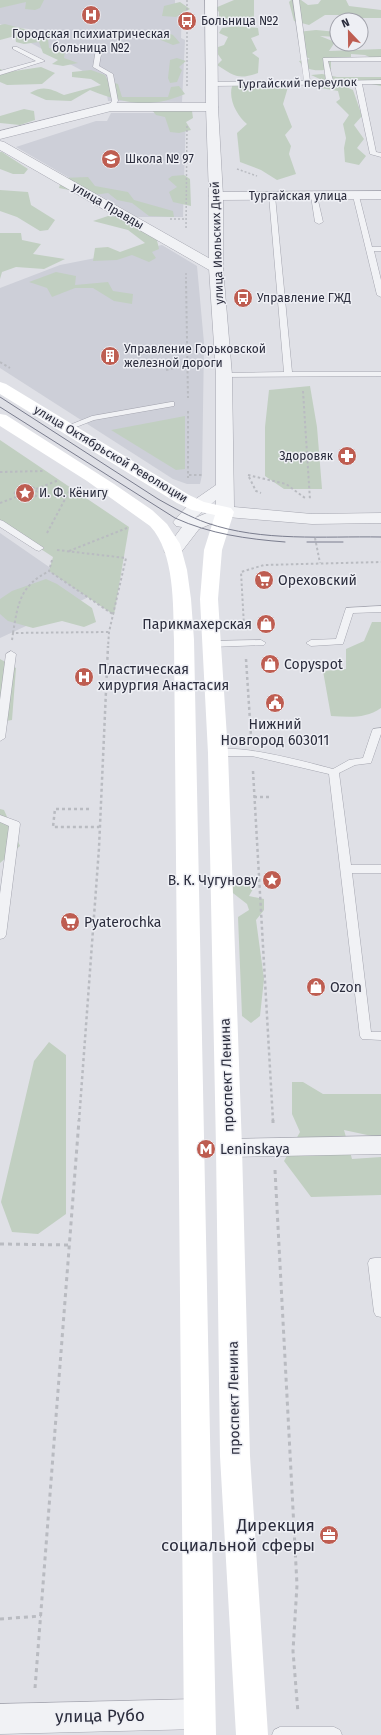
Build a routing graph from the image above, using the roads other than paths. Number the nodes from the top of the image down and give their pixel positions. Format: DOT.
graph roads {
  1 [pos="211,0"];
  2 [pos="296,0"];
  3 [pos="15,48"];
  4 [pos="99,49"];
  5 [pos="381,59"];
  6 [pos="0,73"];
  7 [pos="358,82"];
  8 [pos="381,82"];
  9 [pos="307,83"];
  10 [pos="330,83"];
  11 [pos="212,84"];
  12 [pos="111,107"];
  13 [pos="212,107"];
  14 [pos="0,135"];
  15 [pos="0,145"];
  16 [pos="381,155"];
  17 [pos="216,196"];
  18 [pos="272,196"];
  19 [pos="314,196"];
  20 [pos="356,196"];
  21 [pos="381,196"];
  22 [pos="319,222"];
  23 [pos="381,248"];
  24 [pos="369,249"];
  25 [pos="216,268"];
  26 [pos="381,296"];
  27 [pos="381,374"];
  28 [pos="224,375"];
  29 [pos="288,375"];
  30 [pos="0,387"];
  31 [pos="171,404"];
  32 [pos="0,418"];
  33 [pos="66,428"];
  34 [pos="34,440"];
  35 [pos="224,487"];
  36 [pos="198,506"];
  37 [pos="225,512"];
  38 [pos="381,518"];
  39 [pos="0,522"];
  40 [pos="39,548"];
  41 [pos="173,551"];
  42 [pos="381,610"];
  43 [pos="261,643"];
  44 [pos="311,643"];
  45 [pos="212,644"];
  46 [pos="11,654"];
  47 [pos="381,731"];
  48 [pos="0,738"];
  49 [pos="218,753"];
  50 [pos="334,772"];
  51 [pos="0,818"];
  52 [pos="346,869"];
  53 [pos="381,869"];
  54 [pos="0,935"];
  55 [pos="381,1036"];
  56 [pos="381,1145"];
  57 [pos="229,1148"];
  58 [pos="381,1263"];
  59 [pos="381,1312"];
  60 [pos="0,1719"];
  61 [pos="200,1724"];
  62 [pos="300,1734"];
  63 [pos="252,1735"];
  64 [pos="280,1735"];
  65 [pos="334,1735"];
  1 -- 11 [label="street, улица Июльских Дней"];
  2 -- 9 [label="lane"];
  3 -- 6 [label="lane"];
  4 -- 12 [label="lane"];
  5 -- 10 [label="lane"];
  7 -- 8 [label="lane, Тургайский переулок"];
  7 -- 10 [label="lane, Тургайский переулок"];
  7 -- 16 [label="lane"];
  9 -- 10 [label="lane, Тургайский переулок"];
  9 -- 11 [label="lane, Тургайский переулок"];
  11 -- 13 [label="street, улица Июльских Дней"];
  12 -- 13 [label="street"];
  12 -- 14 [label="street"];
  13 -- 17 [label="street, улица Июльских Дней"];
  15 -- 25 [label="street, улица Правды"];
  17 -- 18 [label="street, Тургайская улица"];
  17 -- 25 [label="street, улица Июльских Дней"];
  18 -- 19 [label="street, Тургайская улица"];
  18 -- 29 [label="lane"];
  19 -- 20 [label="street, Тургайская улица"];
  19 -- 22 [label="lane"];
  20 -- 21 [label="street, Тургайская улица"];
  20 -- 24 [label="lane"];
  23 -- 24 [label="lane"];
  24 -- 26 [label="lane"];
  25 -- 28 [label="street, улица Июльских Дней"];
  27 -- 29 [label="lane"];
  28 -- 29 [label="lane"];
  28 -- 35 [label="street, улица Июльских Дней"];
  30 -- 33 [label="main road, улица Октябрьской Революции"];
  31 -- 33 [label="lane"];
  32 -- 34 [label="main road, улица Октябрьской Революции"];
  33 -- 34 [label="main road"];
  33 -- 36 [label="main road, улица Октябрьской Революции"];
  34 -- 41 [label="main road, улица Октябрьской Революции"];
  35 -- 36 [label="street"];
  35 -- 37 [label="street, улица Июльских Дней"];
  36 -- 37 [label="main road, улица Октябрьской Революции"];
  36 -- 41 [label="street"];
  37 -- 38 [label="street, улица Октябрьской Революции"];
  37 -- 41 [label="street, улица Октябрьской Революции"];
  37 -- 45 [label="main road, проспект Ленина"];
  39 -- 40 [label="lane"];
  41 -- 61 [label="main road"];
  42 -- 44 [label="lane"];
  43 -- 45 [label="lane"];
  45 -- 49 [label="main road, проспект Ленина"];
  46 -- 48 [label="lane"];
  47 -- 50 [label="lane"];
  49 -- 50 [label="lane"];
  49 -- 57 [label="main road, проспект Ленина"];
  50 -- 52 [label="lane"];
  51 -- 54 [label="lane"];
  52 -- 53 [label="lane"];
  52 -- 55 [label="lane"];
  56 -- 57 [label="street"];
  57 -- 63 [label="main road, проспект Ленина"];
  58 -- 59 [label="lane"];
  60 -- 61 [label="street, улица Рубо"];
  62 -- 64 [label="lane"];
  62 -- 65 [label="lane"];
}
